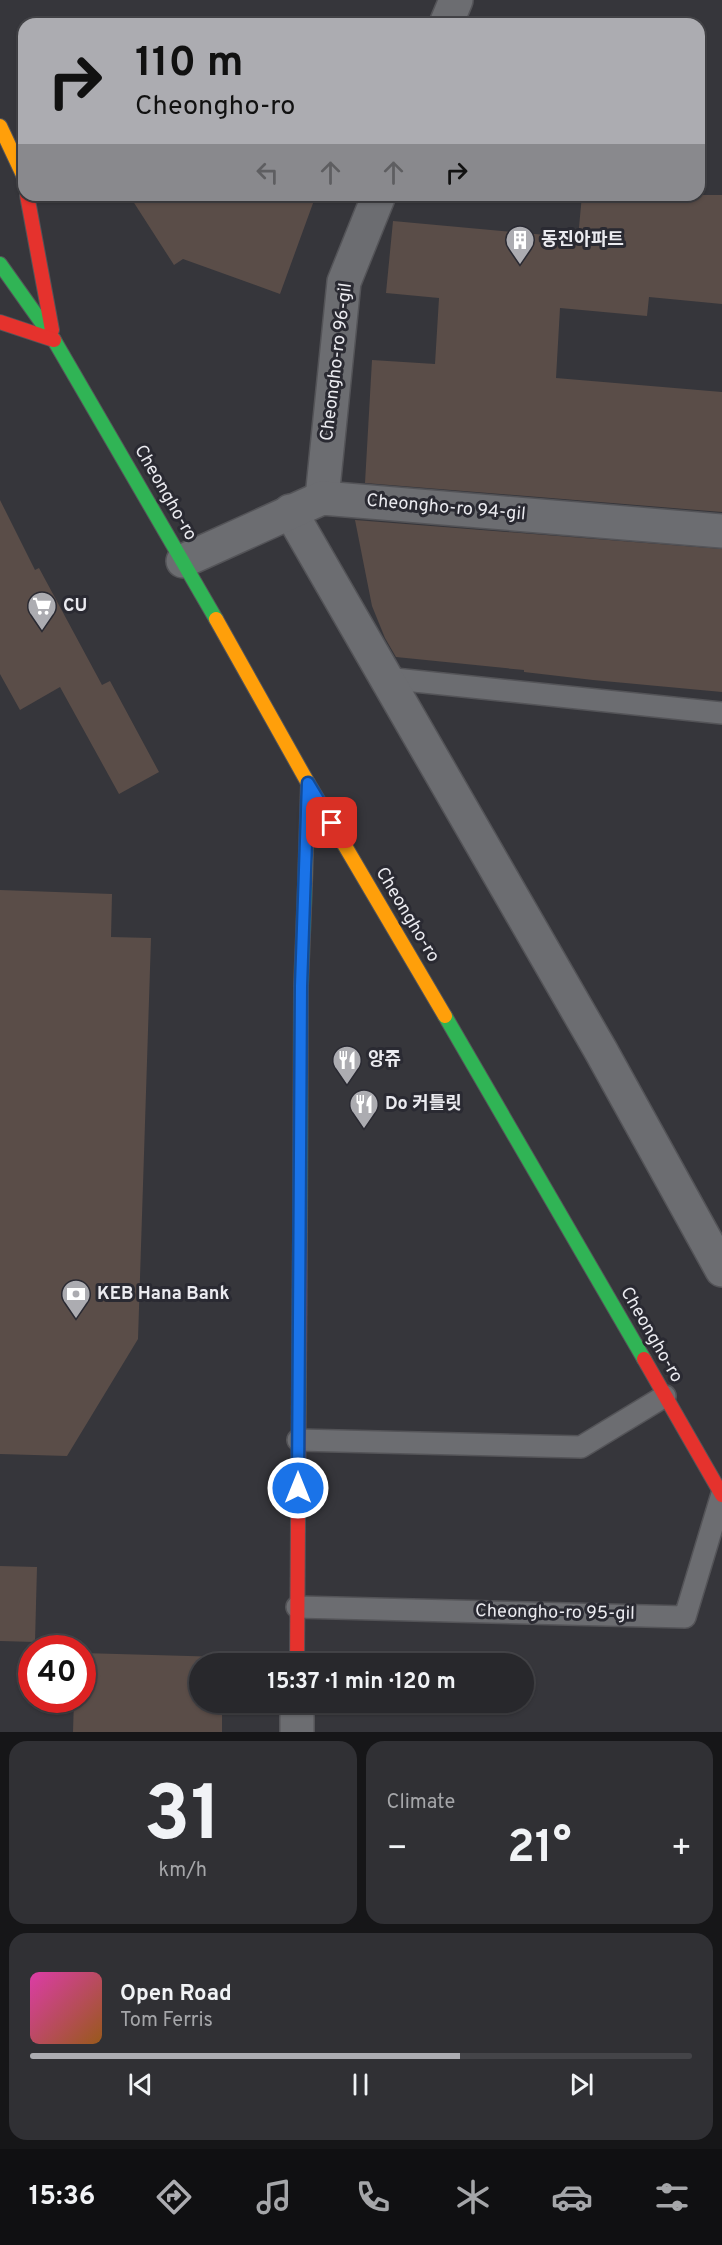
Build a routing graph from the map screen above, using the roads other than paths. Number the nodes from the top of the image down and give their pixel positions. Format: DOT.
graph roads {
  1 [pos="456,0"];
  2 [pos="449,18"];
  3 [pos="0,126"];
  4 [pos="18,164"];
  5 [pos="28,201"];
  6 [pos="377,201"];
  7 [pos="0,264"];
  8 [pos="0,322"];
  9 [pos="54,340"];
  10 [pos="322,498"];
  11 [pos="290,512"];
  12 [pos="722,531"];
  13 [pos="183,561"];
  14 [pos="386,678"];
  15 [pos="722,712"];
  16 [pos="308,783"];
  17 [pos="722,1270"];
  18 [pos="665,1396"];
  19 [pos="298,1440"];
  20 [pos="722,1494"];
  21 [pos="722,1502"];
  22 [pos="297,1607"];
  23 [pos="297,1653"];
  24 [pos="297,1713"];
  25 [pos="297,1732"];
  1 -- 2 [label="street"];
  3 -- 4 [label="main road"];
  5 -- 9 [label="main road"];
  6 -- 10 [label="street, Cheongho-ro 96-gil"];
  7 -- 9 [label="main road, Cheongho-ro"];
  8 -- 9 [label="main road"];
  9 -- 13 [label="main road, Cheongho-ro"];
  10 -- 11 [label="street, Cheongho-ro 94-gil"];
  10 -- 12 [label="street, Cheongho-ro 94-gil"];
  11 -- 13 [label="street, Cheongho-ro 94-gil"];
  11 -- 14 [label="street"];
  13 -- 16 [label="main road, Cheongho-ro"];
  14 -- 15 [label="lane"];
  14 -- 17 [label="street"];
  16 -- 18 [label="main road, Cheongho-ro"];
  16 -- 19 [label="main road"];
  18 -- 19 [label="lane"];
  18 -- 20 [label="main road, Cheongho-ro"];
  19 -- 22 [label="main road"];
  20 -- 21 [label="street"];
  20 -- 22 [label="lane, Cheongho-ro 95-gil"];
  22 -- 23 [label="main road"];
  24 -- 25 [label="street"];
}
